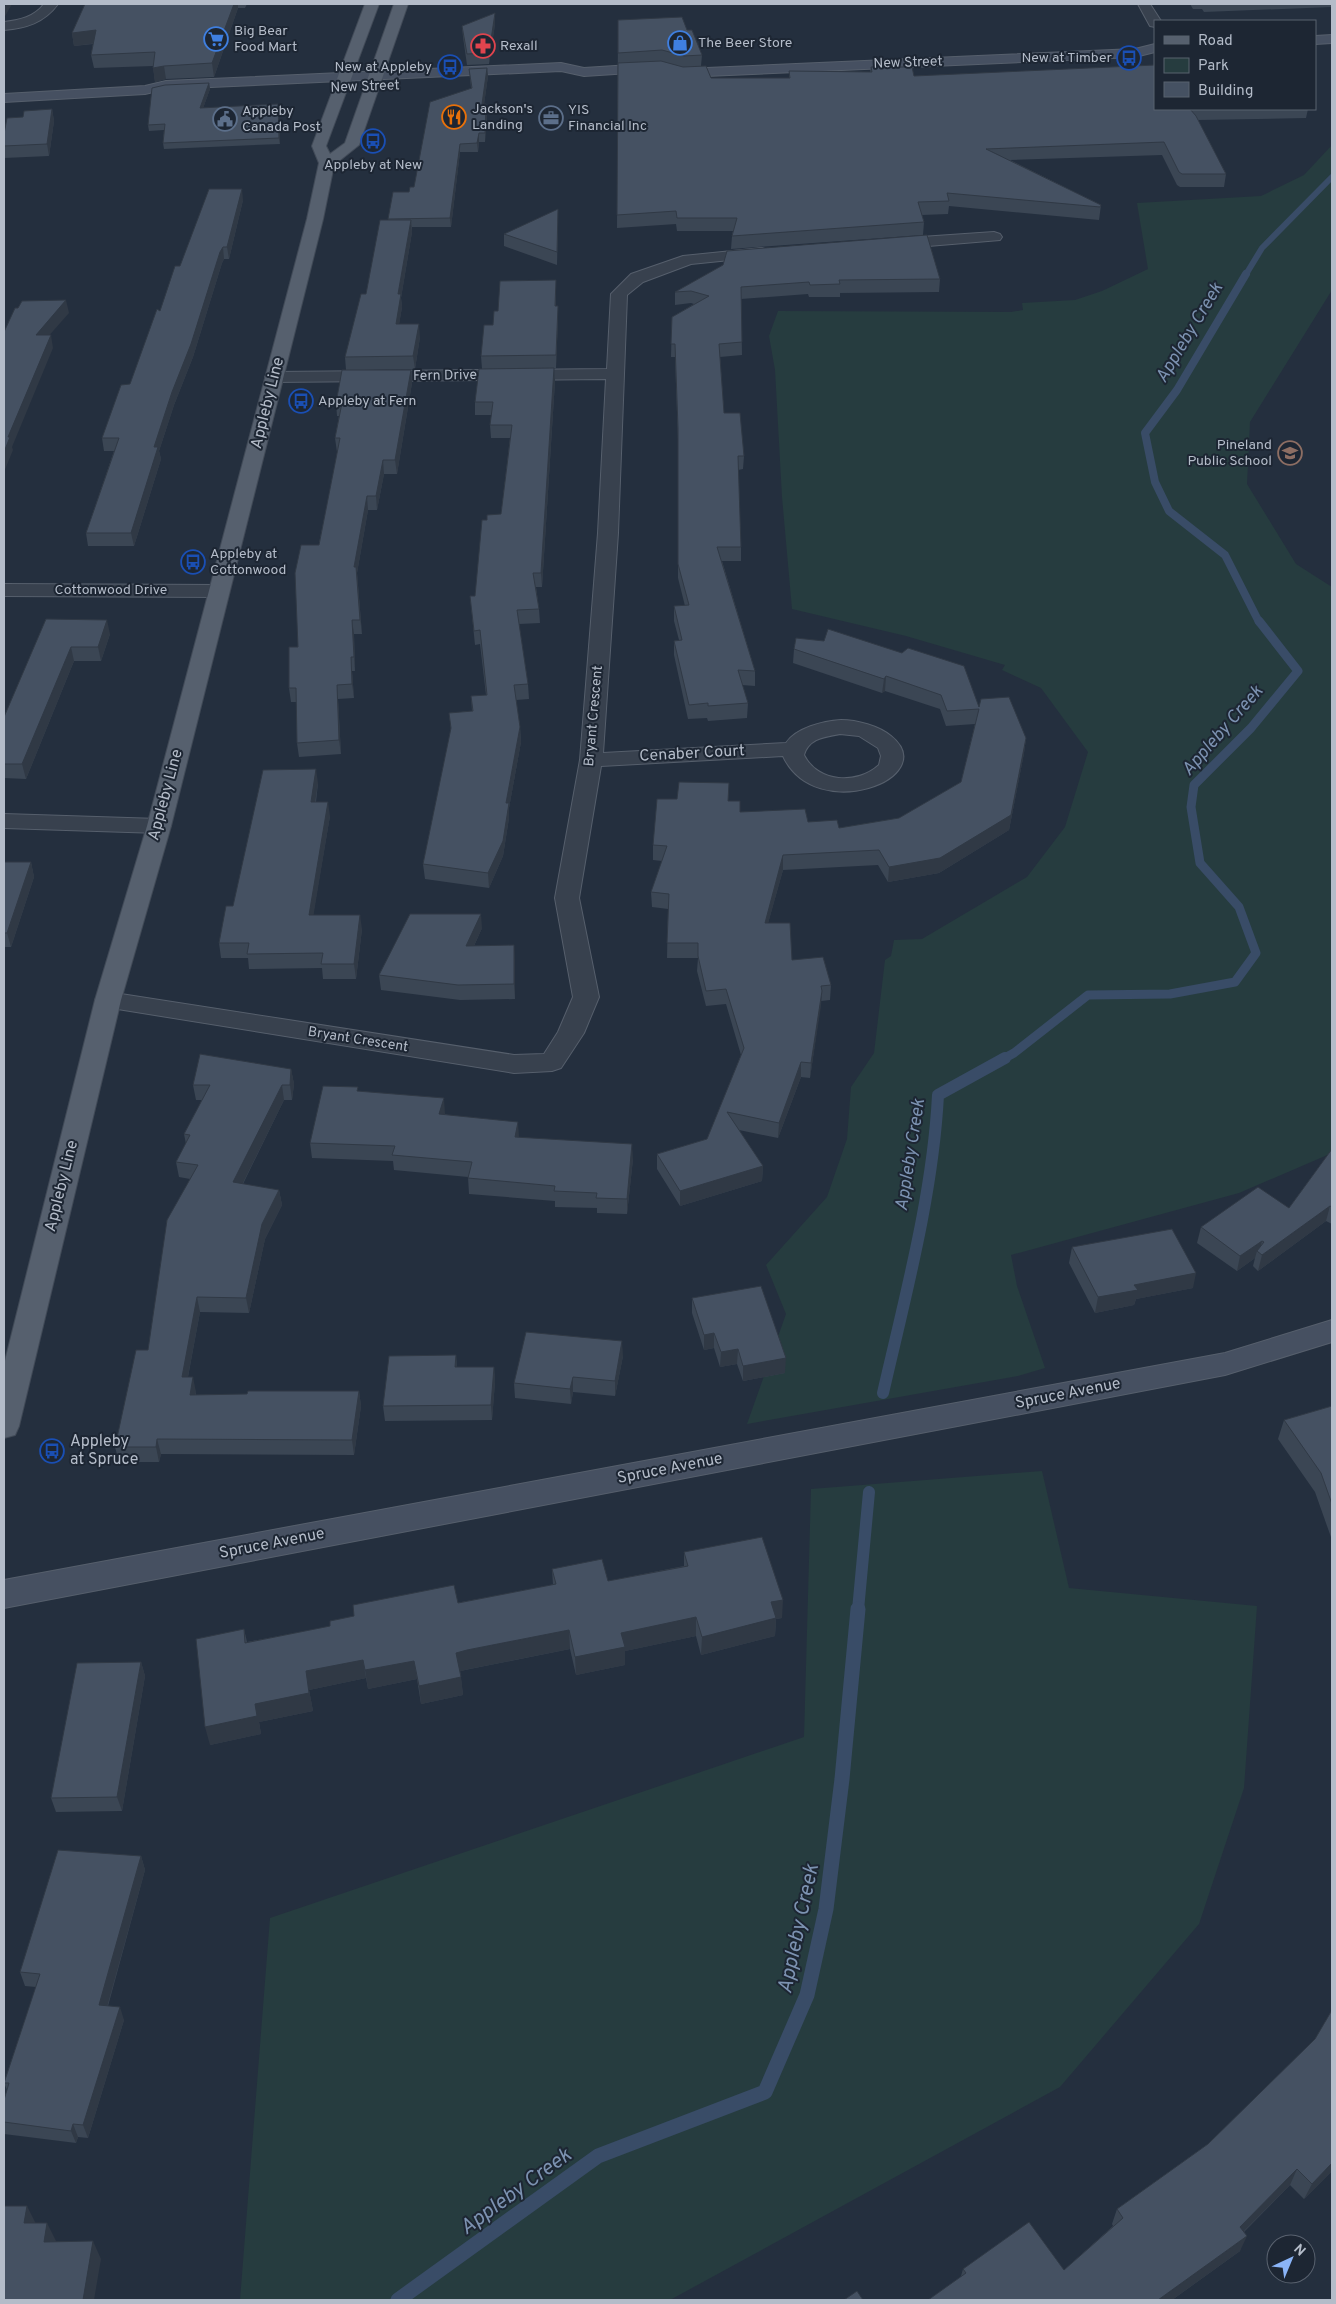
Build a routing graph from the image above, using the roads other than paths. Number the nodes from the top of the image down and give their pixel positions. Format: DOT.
graph roads {
  1 [pos="51,4"];
  2 [pos="372,4"];
  3 [pos="402,4"];
  4 [pos="1144,4"];
  5 [pos="1154,21"];
  6 [pos="4,26"];
  7 [pos="1332,39"];
  8 [pos="1316,40"];
  9 [pos="1154,44"];
  10 [pos="1154,48"];
  11 [pos="662,67"];
  12 [pos="374,81"];
  13 [pos="343,82"];
  14 [pos="4,98"];
  15 [pos="327,163"];
  16 [pos="994,238"];
  17 [pos="876,245"];
  18 [pos="778,252"];
  19 [pos="616,374"];
  20 [pos="274,377"];
  21 [pos="4,590"];
  22 [pos="219,590"];
  23 [pos="793,749"];
  24 [pos="591,760"];
  25 [pos="4,820"];
  26 [pos="159,826"];
  27 [pos="108,1000"];
  28 [pos="1332,1331"];
  29 [pos="4,1426"];
  30 [pos="4,1594"];
  1 -- 6 [label="street"];
  2 -- 13 [label="main road, Appleby Line"];
  3 -- 12 [label="main road"];
  4 -- 5 [label="street"];
  7 -- 8 [label="main road"];
  9 -- 11 [label="main road, New Street"];
  10 -- 11 [label="main road, New Street"];
  11 -- 12 [label="main road, New Street"];
  12 -- 13 [label="main road, New Street"];
  12 -- 15 [label="main road"];
  13 -- 14 [label="main road, New Street"];
  13 -- 15 [label="main road, Appleby Line"];
  15 -- 20 [label="main road, Appleby Line"];
  16 -- 17 [label="street"];
  18 -- 19 [label="street, Bryant Crescent"];
  19 -- 20 [label="street, Fern Drive"];
  19 -- 24 [label="street, Bryant Crescent"];
  20 -- 22 [label="main road, Appleby Line"];
  21 -- 22 [label="street, Cottonwood Drive"];
  22 -- 26 [label="main road, Appleby Line"];
  23 -- 24 [label="street, Cenaber Court"];
  24 -- 27 [label="street, Bryant Crescent"];
  25 -- 26 [label="street"];
  26 -- 27 [label="main road, Appleby Line"];
  27 -- 29 [label="main road, Appleby Line"];
  28 -- 30 [label="main road, Spruce Avenue"];
}
